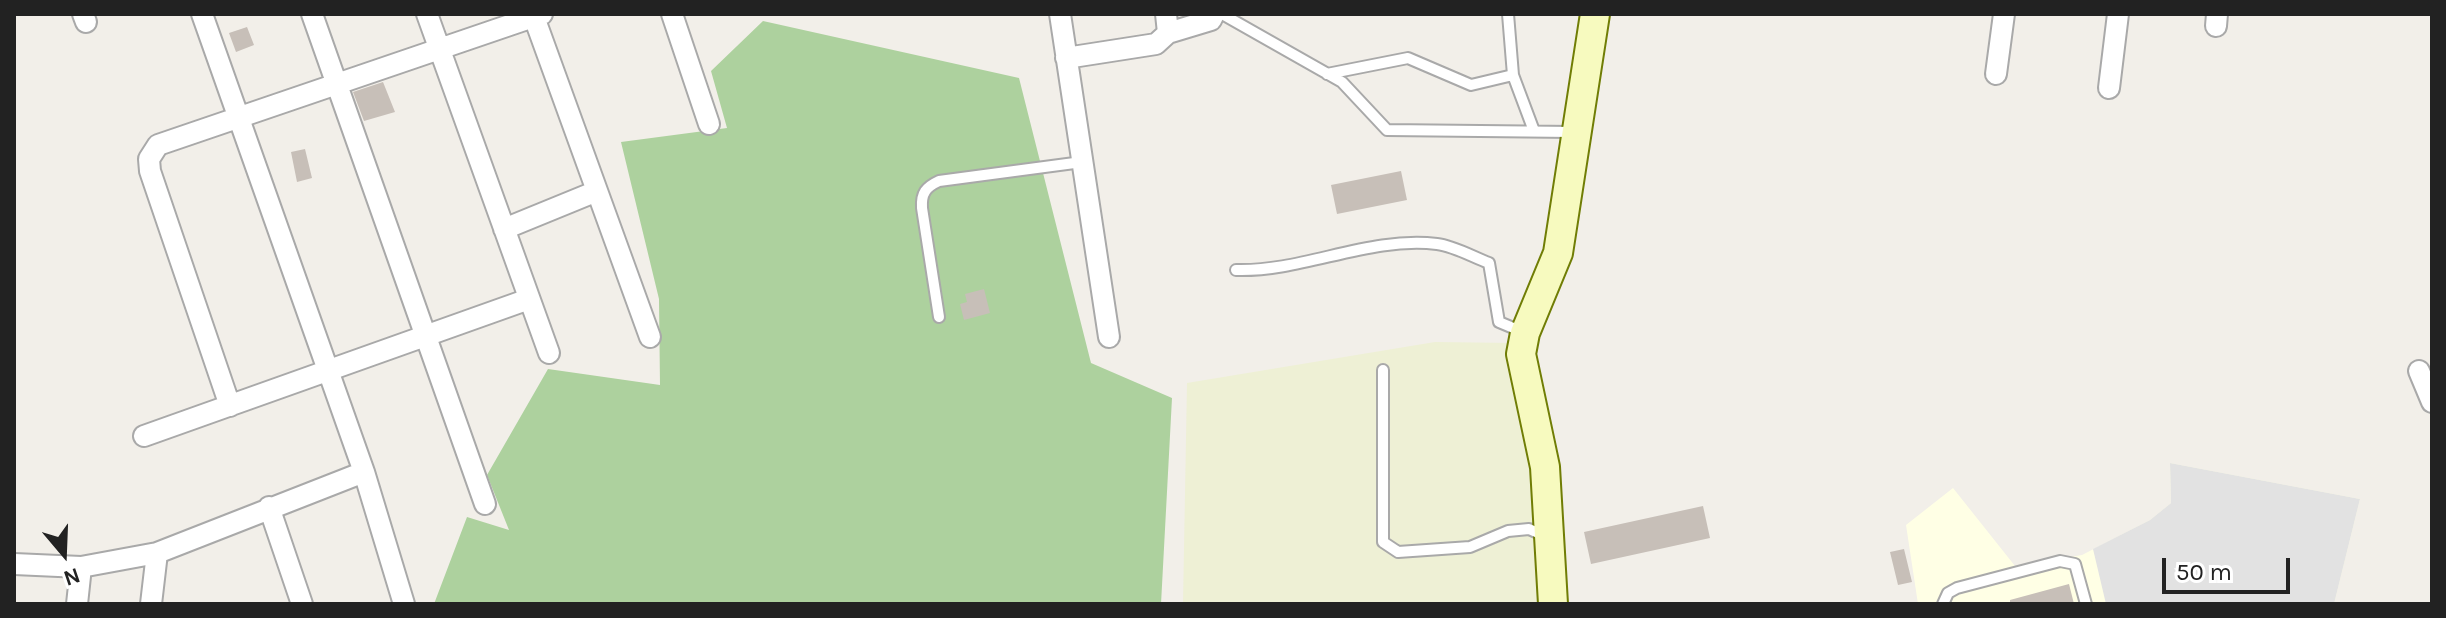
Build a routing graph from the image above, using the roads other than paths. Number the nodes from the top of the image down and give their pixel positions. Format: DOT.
graph roads {
  1 [pos="202,14"];
  2 [pos="312,14"];
  3 [pos="427,14"];
  4 [pos="672,14"];
  5 [pos="1060,14"];
  6 [pos="1214,14"];
  7 [pos="1222,14"];
  8 [pos="1508,14"];
  9 [pos="1595,14"];
  10 [pos="2004,14"];
  11 [pos="2118,14"];
  12 [pos="538,16"];
  13 [pos="1167,23"];
  14 [pos="439,50"];
  15 [pos="1066,58"];
  16 [pos="1327,74"];
  17 [pos="1996,74"];
  18 [pos="1513,75"];
  19 [pos="337,84"];
  20 [pos="2109,88"];
  21 [pos="239,118"];
  22 [pos="709,124"];
  23 [pos="1534,131"];
  24 [pos="1577,132"];
  25 [pos="1082,162"];
  26 [pos="597,191"];
  27 [pos="504,229"];
  28 [pos="1236,270"];
  29 [pos="529,299"];
  30 [pos="939,317"];
  31 [pos="1525,333"];
  32 [pos="426,336"];
  33 [pos="650,337"];
  34 [pos="1109,337"];
  35 [pos="549,353"];
  36 [pos="1383,370"];
  37 [pos="328,371"];
  38 [pos="2419,371"];
  39 [pos="2432,402"];
  40 [pos="230,406"];
  41 [pos="144,436"];
  42 [pos="364,472"];
  43 [pos="485,504"];
  44 [pos="269,507"];
  45 [pos="1550,538"];
  46 [pos="157,553"];
  47 [pos="14,564"];
  48 [pos="81,567"];
  49 [pos="77,604"];
  50 [pos="151,604"];
  51 [pos="302,604"];
  52 [pos="404,604"];
  53 [pos="1553,604"];
  54 [pos="1943,604"];
  55 [pos="2086,604"];
  1 -- 21 [label="street"];
  2 -- 19 [label="street"];
  3 -- 14 [label="street"];
  4 -- 22 [label="street"];
  5 -- 15 [label="street"];
  6 -- 13 [label="street"];
  7 -- 16 [label="lane"];
  8 -- 18 [label="lane"];
  9 -- 24 [label="street"];
  10 -- 17 [label="street"];
  11 -- 20 [label="street"];
  12 -- 14 [label="street"];
  12 -- 26 [label="street"];
  13 -- 15 [label="street"];
  14 -- 19 [label="street"];
  14 -- 27 [label="street"];
  15 -- 25 [label="street"];
  16 -- 18 [label="lane"];
  16 -- 23 [label="lane"];
  18 -- 23 [label="lane"];
  19 -- 21 [label="street"];
  19 -- 32 [label="street"];
  21 -- 37 [label="street"];
  21 -- 40 [label="street"];
  23 -- 24 [label="lane"];
  24 -- 31 [label="street"];
  25 -- 30 [label="lane"];
  25 -- 34 [label="street"];
  26 -- 27 [label="street"];
  26 -- 33 [label="street"];
  27 -- 29 [label="street"];
  28 -- 31 [label="lane"];
  29 -- 32 [label="street"];
  29 -- 35 [label="street"];
  31 -- 45 [label="street"];
  32 -- 37 [label="street"];
  32 -- 43 [label="street"];
  36 -- 45 [label="lane"];
  37 -- 40 [label="street"];
  37 -- 42 [label="street"];
  38 -- 39 [label="street"];
  40 -- 41 [label="street"];
  42 -- 44 [label="street"];
  42 -- 52 [label="street"];
  44 -- 46 [label="street"];
  44 -- 51 [label="street"];
  45 -- 53 [label="street"];
  46 -- 48 [label="street"];
  46 -- 50 [label="street"];
  47 -- 48 [label="street"];
  48 -- 49 [label="street"];
  54 -- 55 [label="lane"];
}
